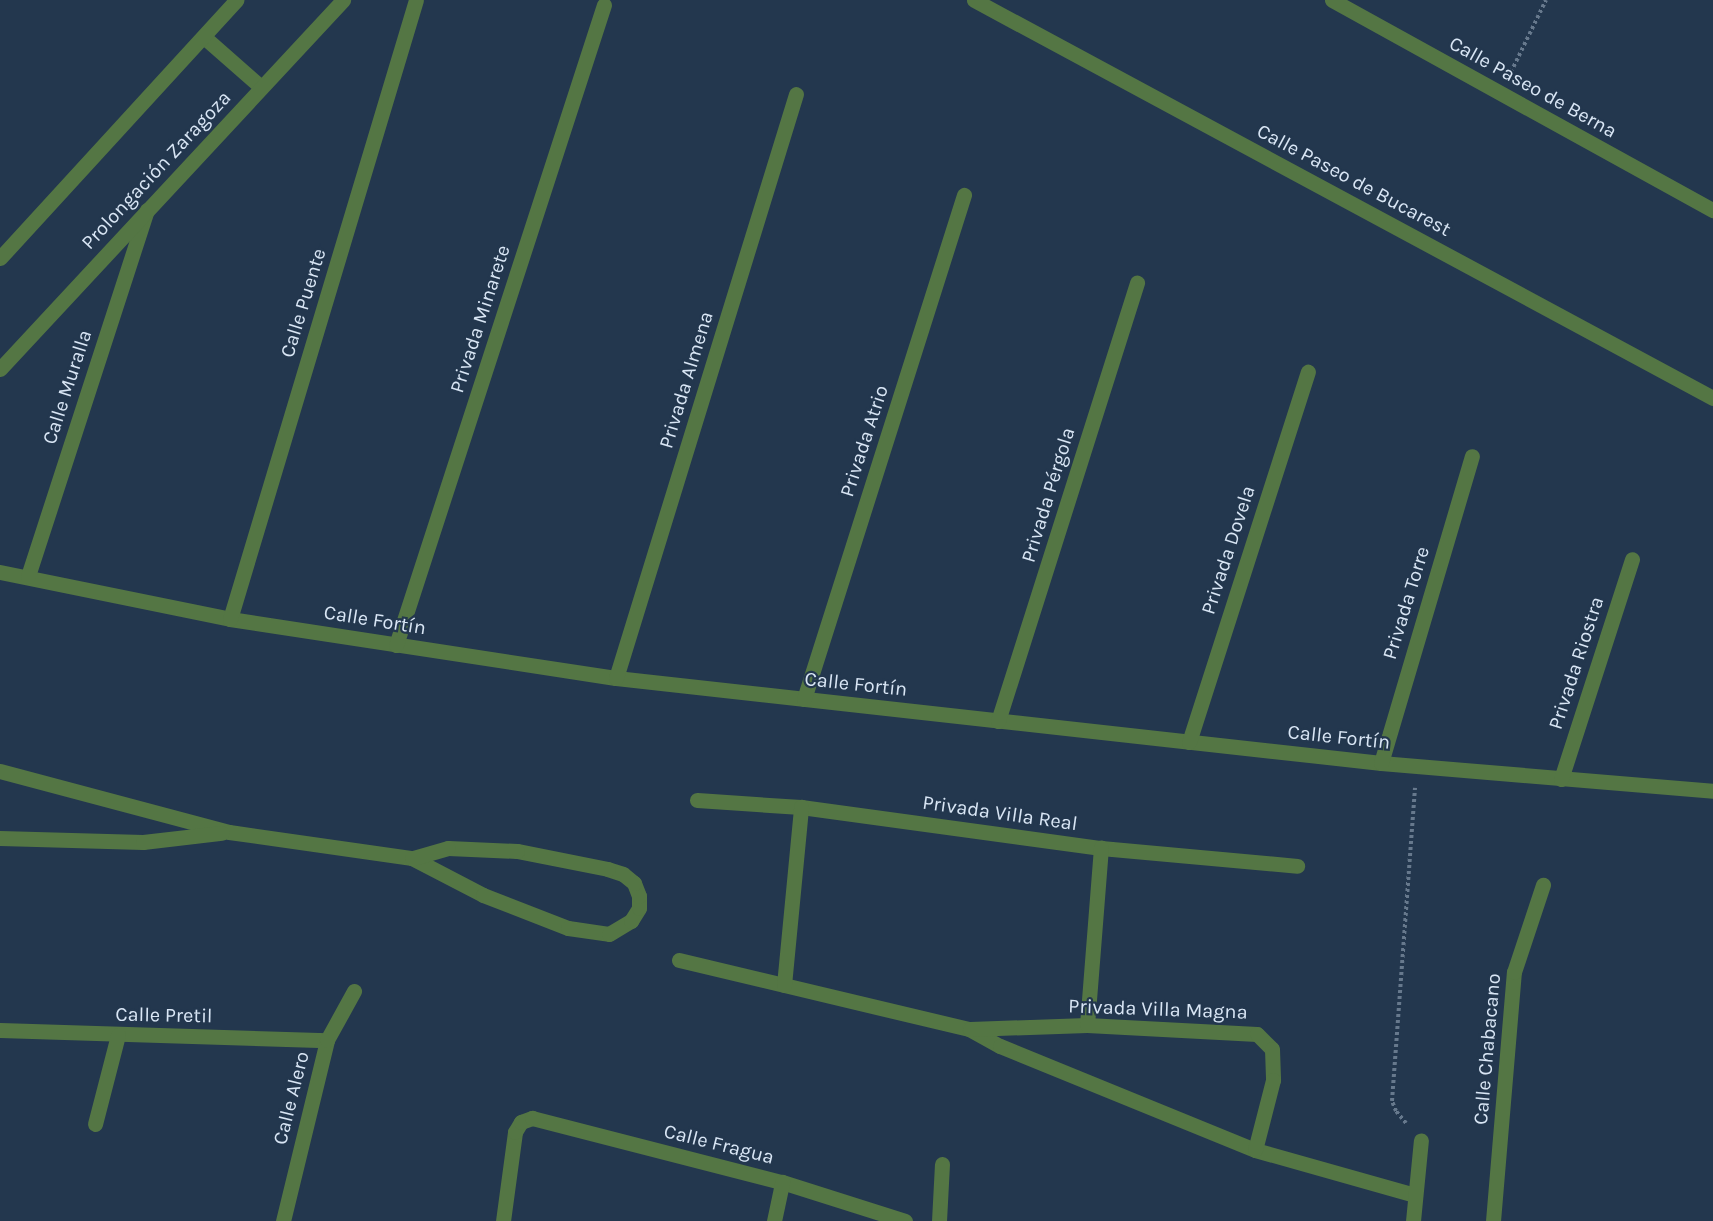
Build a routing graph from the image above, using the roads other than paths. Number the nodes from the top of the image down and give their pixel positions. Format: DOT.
graph roads {
  1 [pos="236,0"];
  2 [pos="343,0"];
  3 [pos="416,0"];
  4 [pos="974,0"];
  5 [pos="1332,0"];
  6 [pos="604,5"];
  7 [pos="204,37"];
  8 [pos="261,87"];
  9 [pos="796,94"];
  10 [pos="964,195"];
  11 [pos="147,210"];
  12 [pos="1713,210"];
  13 [pos="0,258"];
  14 [pos="1137,282"];
  15 [pos="0,369"];
  16 [pos="1308,372"];
  17 [pos="1713,398"];
  18 [pos="1472,456"];
  19 [pos="1632,559"];
  20 [pos="0,572"];
  21 [pos="28,576"];
  22 [pos="230,619"];
  23 [pos="396,645"];
  24 [pos="616,678"];
  25 [pos="804,699"];
  26 [pos="999,721"];
  27 [pos="1189,742"];
  28 [pos="1381,763"];
  29 [pos="0,771"];
  30 [pos="1561,779"];
  31 [pos="1713,791"];
  32 [pos="697,801"];
  33 [pos="801,807"];
  34 [pos="229,832"];
  35 [pos="0,838"];
  36 [pos="1101,848"];
  37 [pos="412,858"];
  38 [pos="1297,866"];
  39 [pos="1543,885"];
  40 [pos="679,960"];
  41 [pos="784,985"];
  42 [pos="354,990"];
  43 [pos="1087,1024"];
  44 [pos="969,1029"];
  45 [pos="0,1030"];
  46 [pos="118,1035"];
  47 [pos="327,1040"];
  48 [pos="95,1124"];
  49 [pos="1421,1140"];
  50 [pos="1255,1150"];
  51 [pos="942,1164"];
  52 [pos="782,1182"];
  53 [pos="1415,1196"];
  54 [pos="283,1221"];
  55 [pos="503,1221"];
  56 [pos="774,1221"];
  57 [pos="905,1221"];
  58 [pos="939,1221"];
  59 [pos="1413,1221"];
  60 [pos="1493,1221"];
  1 -- 7 [label="street"];
  2 -- 8 [label="street, Prolongación Zaragoza"];
  3 -- 22 [label="street, Calle Puente"];
  4 -- 17 [label="street, Calle Paseo de Bucarest"];
  5 -- 12 [label="street, Calle Paseo de Berna"];
  6 -- 23 [label="street, Privada Minarete"];
  7 -- 8 [label="street"];
  7 -- 13 [label="street"];
  8 -- 11 [label="street, Prolongación Zaragoza"];
  9 -- 24 [label="street, Privada Almena"];
  10 -- 25 [label="street, Privada Atrio"];
  11 -- 15 [label="street, Prolongación Zaragoza"];
  11 -- 21 [label="street, Calle Muralla"];
  14 -- 26 [label="street, Privada Pérgola"];
  16 -- 27 [label="street, Privada Dovela"];
  18 -- 28 [label="street, Privada Torre"];
  19 -- 30 [label="street, Privada Riostra"];
  20 -- 21 [label="street, Calle Fortín"];
  21 -- 22 [label="street, Calle Fortín"];
  22 -- 23 [label="street, Calle Fortín"];
  23 -- 24 [label="street, Calle Fortín"];
  24 -- 25 [label="street, Calle Fortín"];
  25 -- 26 [label="street, Calle Fortín"];
  26 -- 27 [label="street, Calle Fortín"];
  27 -- 28 [label="street, Calle Fortín"];
  28 -- 30 [label="street, Calle Fortín"];
  29 -- 34 [label="street"];
  30 -- 31 [label="street, Calle Fortín"];
  32 -- 33 [label="street, Privada Villa Real"];
  33 -- 36 [label="street, Privada Villa Real"];
  33 -- 41 [label="street"];
  34 -- 35 [label="street"];
  34 -- 37 [label="street"];
  36 -- 38 [label="street, Privada Villa Real"];
  36 -- 43 [label="street"];
  37 -- 37 [label="street"];
  39 -- 60 [label="street, Calle Chabacano"];
  40 -- 41 [label="street, Privada Villa Magna"];
  41 -- 44 [label="street, Privada Villa Magna"];
  42 -- 47 [label="street, Calle Alero"];
  43 -- 44 [label="street, Privada Villa Magna"];
  43 -- 50 [label="street, Privada Villa Magna"];
  44 -- 50 [label="street, Privada Villa Magna"];
  45 -- 46 [label="street, Calle Pretil"];
  46 -- 47 [label="street, Calle Pretil"];
  46 -- 48 [label="street"];
  47 -- 54 [label="street, Calle Alero"];
  49 -- 53 [label="street"];
  50 -- 53 [label="street, Privada Villa Magna"];
  51 -- 58 [label="street"];
  52 -- 55 [label="street, Calle Fragua"];
  52 -- 56 [label="street"];
  52 -- 57 [label="street, Calle Fragua"];
  53 -- 59 [label="street"];
}
